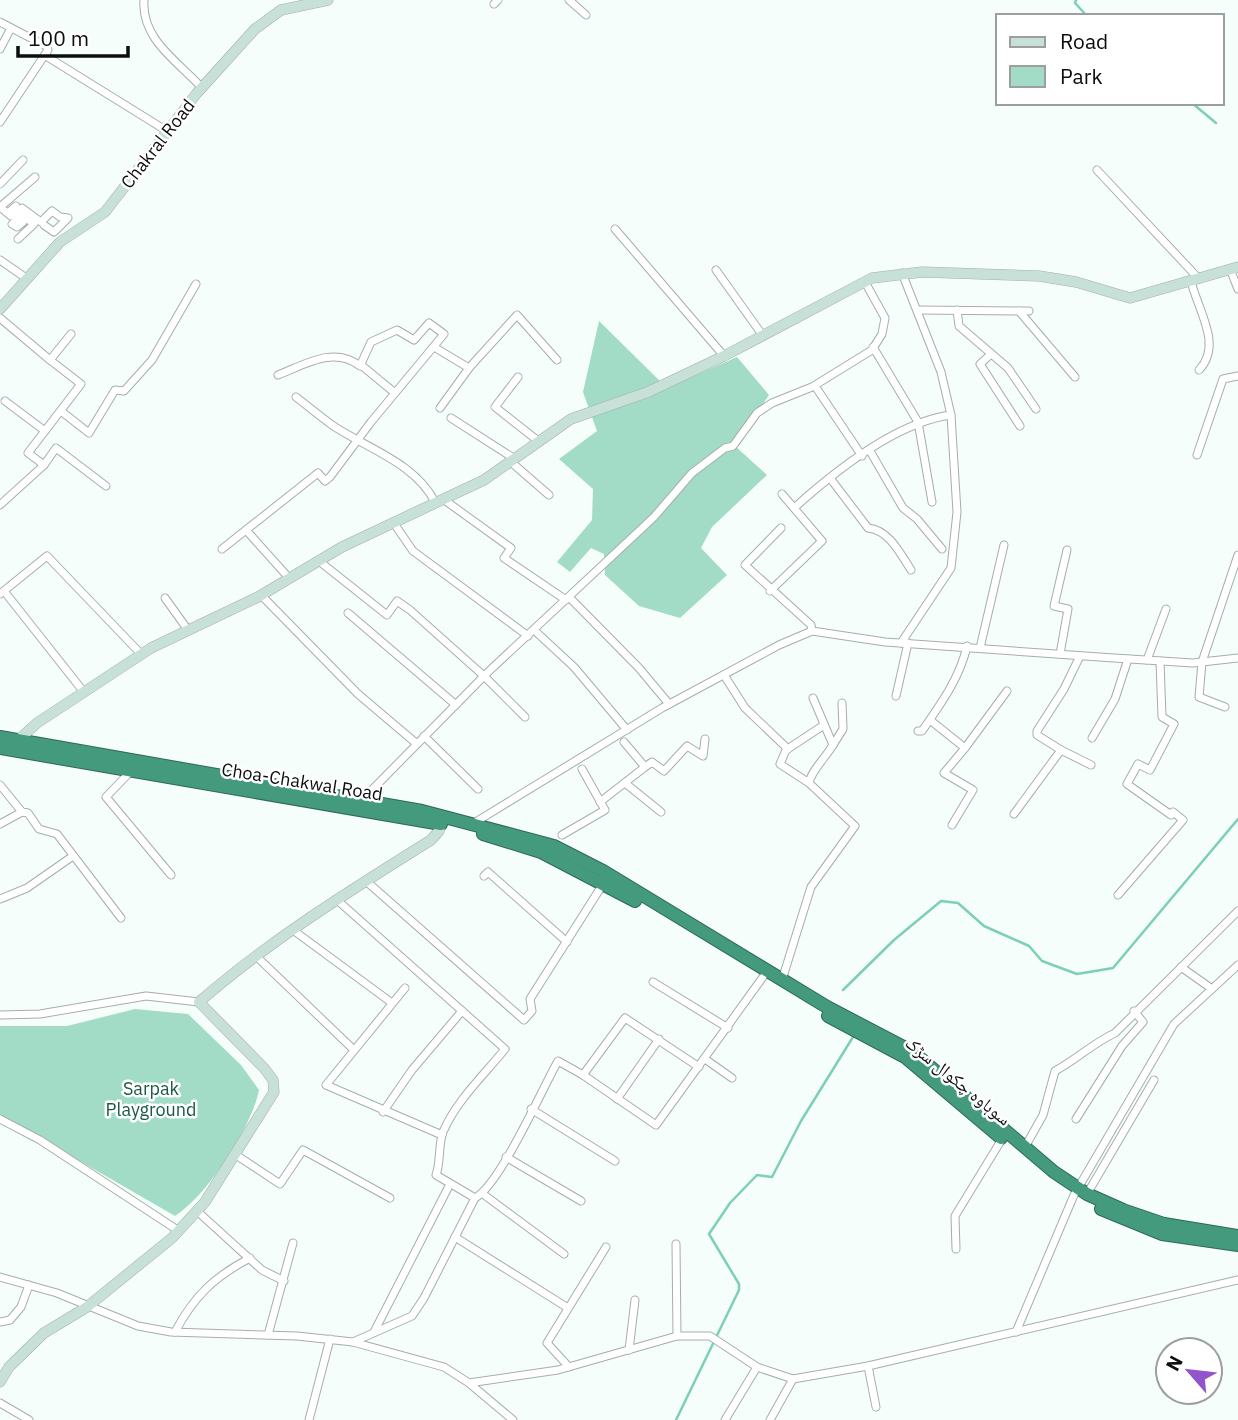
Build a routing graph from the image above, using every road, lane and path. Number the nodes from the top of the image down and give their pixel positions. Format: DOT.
graph roads {
  1 [pos="144,0"];
  2 [pos="328,0"];
  3 [pos="569,0"];
  4 [pos="586,15"];
  5 [pos="0,22"];
  6 [pos="11,28"];
  7 [pos="0,49"];
  8 [pos="46,56"];
  9 [pos="202,88"];
  10 [pos="0,122"];
  11 [pos="167,131"];
  12 [pos="23,160"];
  13 [pos="1097,170"];
  14 [pos="35,177"];
  15 [pos="0,184"];
  16 [pos="19,208"];
  17 [pos="23,222"];
  18 [pos="44,225"];
  19 [pos="615,229"];
  20 [pos="18,239"];
  21 [pos="60,242"];
  22 [pos="0,260"];
  23 [pos="1234,268"];
  24 [pos="716,270"];
  25 [pos="902,273"];
  26 [pos="26,278"];
  27 [pos="1195,280"];
  28 [pos="865,282"];
  29 [pos="196,284"];
  30 [pos="1238,289"];
  31 [pos="0,309"];
  32 [pos="918,310"];
  33 [pos="957,310"];
  34 [pos="1019,311"];
  35 [pos="1030,311"];
  36 [pos="0,318"];
  37 [pos="71,334"];
  38 [pos="763,336"];
  39 [pos="434,347"];
  40 [pos="873,347"];
  41 [pos="991,354"];
  42 [pos="724,356"];
  43 [pos="50,360"];
  44 [pos="557,360"];
  45 [pos="361,365"];
  46 [pos="469,368"];
  47 [pos="1199,370"];
  48 [pos="278,375"];
  49 [pos="1238,376"];
  50 [pos="518,377"];
  51 [pos="1075,377"];
  52 [pos="814,386"];
  53 [pos="395,393"];
  54 [pos="296,397"];
  55 [pos="5,401"];
  56 [pos="440,408"];
  57 [pos="1037,409"];
  58 [pos="61,411"];
  59 [pos="951,415"];
  60 [pos="451,418"];
  61 [pos="918,422"];
  62 [pos="1020,426"];
  63 [pos="46,431"];
  64 [pos="537,440"];
  65 [pos="358,441"];
  66 [pos="870,451"];
  67 [pos="1197,455"];
  68 [pos="862,456"];
  69 [pos="513,461"];
  70 [pos="44,465"];
  71 [pos="830,478"];
  72 [pos="106,486"];
  73 [pos="782,494"];
  74 [pos="549,495"];
  75 [pos="439,500"];
  76 [pos="932,502"];
  77 [pos="0,505"];
  78 [pos="794,508"];
  79 [pos="393,522"];
  80 [pos="781,528"];
  81 [pos="246,530"];
  82 [pos="1004,545"];
  83 [pos="222,549"];
  84 [pos="942,549"];
  85 [pos="1067,550"];
  86 [pos="1238,555"];
  87 [pos="319,561"];
  88 [pos="911,570"];
  89 [pos="289,578"];
  90 [pos="770,591"];
  91 [pos="2,592"];
  92 [pos="261,595"];
  93 [pos="165,598"];
  94 [pos="567,599"];
  95 [pos="1166,608"];
  96 [pos="348,613"];
  97 [pos="188,630"];
  98 [pos="812,631"];
  99 [pos="531,633"];
  100 [pos="904,643"];
  101 [pos="967,646"];
  102 [pos="980,648"];
  103 [pos="141,654"];
  104 [pos="1060,654"];
  105 [pos="1080,656"];
  106 [pos="1238,658"];
  107 [pos="1128,659"];
  108 [pos="1147,660"];
  109 [pos="1160,661"];
  110 [pos="1202,662"];
  111 [pos="724,675"];
  112 [pos="484,676"];
  113 [pos="83,691"];
  114 [pos="1007,691"];
  115 [pos="896,696"];
  116 [pos="813,698"];
  117 [pos="842,702"];
  118 [pos="670,704"];
  119 [pos="456,705"];
  120 [pos="1225,707"];
  121 [pos="525,717"];
  122 [pos="930,720"];
  123 [pos="824,725"];
  124 [pos="627,730"];
  125 [pos="918,731"];
  126 [pos="424,736"];
  127 [pos="0,737"];
  128 [pos="1092,738"];
  129 [pos="705,739"];
  130 [pos="624,742"];
  131 [pos="417,744"];
  132 [pos="833,745"];
  133 [pos="965,748"];
  134 [pos="7,749"];
  135 [pos="788,749"];
  136 [pos="1061,750"];
  137 [pos="1091,765"];
  138 [pos="645,767"];
  139 [pos="582,769"];
  140 [pos="131,771"];
  141 [pos="625,783"];
  142 [pos="809,783"];
  143 [pos="0,785"];
  144 [pos="478,789"];
  145 [pos="362,800"];
  146 [pos="600,802"];
  147 [pos="22,812"];
  148 [pos="661,812"];
  149 [pos="1014,814"];
  150 [pos="442,820"];
  151 [pos="474,823"];
  152 [pos="0,824"];
  153 [pos="952,825"];
  154 [pos="562,835"];
  155 [pos="73,856"];
  156 [pos="171,875"];
  157 [pos="484,876"];
  158 [pos="592,876"];
  159 [pos="366,881"];
  160 [pos="604,882"];
  161 [pos="1118,895"];
  162 [pos="0,899"];
  163 [pos="336,900"];
  164 [pos="1238,911"];
  165 [pos="121,918"];
  166 [pos="293,930"];
  167 [pos="567,942"];
  168 [pos="256,956"];
  169 [pos="1238,965"];
  170 [pos="1181,967"];
  171 [pos="763,977"];
  172 [pos="782,980"];
  173 [pos="653,982"];
  174 [pos="405,988"];
  175 [pos="1212,989"];
  176 [pos="199,1002"];
  177 [pos="392,1003"];
  178 [pos="462,1011"];
  179 [pos="1134,1011"];
  180 [pos="0,1015"];
  181 [pos="729,1028"];
  182 [pos="659,1039"];
  183 [pos="354,1050"];
  184 [pos="705,1059"];
  185 [pos="699,1067"];
  186 [pos="583,1075"];
  187 [pos="732,1078"];
  188 [pos="1154,1080"];
  189 [pos="617,1099"];
  190 [pos="531,1109"];
  191 [pos="383,1112"];
  192 [pos="0,1119"];
  193 [pos="1076,1119"];
  194 [pos="442,1135"];
  195 [pos="1002,1139"];
  196 [pos="1024,1148"];
  197 [pos="236,1155"];
  198 [pos="506,1157"];
  199 [pos="615,1161"];
  200 [pos="450,1184"];
  201 [pos="1079,1192"];
  202 [pos="479,1196"];
  203 [pos="390,1198"];
  204 [pos="581,1201"];
  205 [pos="197,1211"];
  206 [pos="179,1231"];
  207 [pos="1238,1236"];
  208 [pos="455,1237"];
  209 [pos="293,1243"];
  210 [pos="676,1244"];
  211 [pos="1238,1245"];
  212 [pos="606,1247"];
  213 [pos="956,1249"];
  214 [pos="564,1254"];
  215 [pos="250,1258"];
  216 [pos="0,1277"];
  217 [pos="1238,1280"];
  218 [pos="284,1281"];
  219 [pos="29,1285"];
  220 [pos="635,1300"];
  221 [pos="88,1307"];
  222 [pos="568,1308"];
  223 [pos="0,1322"];
  224 [pos="175,1332"];
  225 [pos="1016,1332"];
  226 [pos="373,1333"];
  227 [pos="268,1335"];
  228 [pos="677,1336"];
  229 [pos="330,1339"];
  230 [pos="353,1342"];
  231 [pos="629,1350"];
  232 [pos="5,1366"];
  233 [pos="868,1366"];
  234 [pos="569,1367"];
  235 [pos="757,1367"];
  236 [pos="793,1379"];
  237 [pos="0,1381"];
  238 [pos="469,1383"];
  239 [pos="0,1403"];
  240 [pos="876,1407"];
  241 [pos="771,1419"];
  242 [pos="29,1420"];
  243 [pos="309,1420"];
  244 [pos="513,1420"];
  245 [pos="725,1420"];
  1 -- 9 [label="street"];
  2 -- 9 [label="street, Chakral Road"];
  3 -- 4 [label="street"];
  5 -- 6 [label="street"];
  6 -- 7 [label="street"];
  6 -- 8 [label="street"];
  8 -- 10 [label="street"];
  8 -- 11 [label="street"];
  9 -- 11 [label="street, Chakral Road"];
  11 -- 21 [label="street, Chakral Road"];
  12 -- 15 [label="street"];
  13 -- 27 [label="street"];
  14 -- 16 [label="street"];
  16 -- 18 [label="street"];
  16 -- 21 [label="street"];
  17 -- 20 [label="street"];
  19 -- 42 [label="street"];
  21 -- 26 [label="street, Chakral Road"];
  22 -- 26 [label="street"];
  23 -- 27 [label="street"];
  23 -- 30 [label="street"];
  24 -- 38 [label="street"];
  25 -- 27 [label="street"];
  25 -- 28 [label="street"];
  25 -- 32 [label="street"];
  26 -- 31 [label="street, Chakral Road"];
  27 -- 47 [label="street"];
  28 -- 38 [label="street"];
  28 -- 40 [label="street"];
  29 -- 58 [label="street"];
  32 -- 33 [label="street"];
  32 -- 59 [label="street"];
  33 -- 34 [label="street"];
  33 -- 41 [label="street"];
  34 -- 35 [label="street"];
  34 -- 51 [label="street"];
  36 -- 43 [label="street"];
  37 -- 43 [label="street"];
  38 -- 42 [label="street"];
  39 -- 45 [label="street"];
  39 -- 46 [label="street"];
  39 -- 53 [label="street"];
  40 -- 52 [label="street"];
  40 -- 61 [label="street"];
  41 -- 57 [label="street"];
  41 -- 62 [label="street"];
  42 -- 64 [label="street"];
  43 -- 58 [label="street"];
  44 -- 46 [label="street"];
  45 -- 48 [label="street"];
  45 -- 53 [label="street"];
  46 -- 56 [label="street"];
  49 -- 67 [label="street"];
  50 -- 64 [label="street"];
  52 -- 68 [label="street"];
  52 -- 94 [label="street"];
  53 -- 65 [label="street"];
  54 -- 65 [label="street"];
  55 -- 63 [label="street"];
  58 -- 63 [label="street"];
  59 -- 61 [label="street"];
  59 -- 100 [label="street"];
  60 -- 69 [label="street"];
  61 -- 66 [label="street"];
  61 -- 76 [label="street"];
  63 -- 70 [label="street"];
  64 -- 69 [label="street"];
  65 -- 75 [label="street"];
  65 -- 81 [label="street"];
  66 -- 68 [label="street"];
  66 -- 84 [label="street"];
  68 -- 71 [label="street"];
  69 -- 74 [label="street"];
  69 -- 75 [label="street"];
  70 -- 72 [label="street"];
  70 -- 77 [label="street"];
  71 -- 78 [label="street"];
  71 -- 88 [label="street"];
  73 -- 78 [label="street"];
  75 -- 79 [label="street"];
  75 -- 94 [label="street"];
  78 -- 90 [label="street"];
  79 -- 87 [label="street"];
  79 -- 99 [label="street"];
  80 -- 90 [label="street"];
  81 -- 83 [label="street"];
  81 -- 89 [label="street"];
  82 -- 102 [label="street"];
  85 -- 104 [label="street"];
  86 -- 110 [label="street"];
  87 -- 89 [label="street"];
  87 -- 112 [label="street"];
  89 -- 92 [label="street"];
  90 -- 98 [label="street"];
  91 -- 103 [label="street"];
  91 -- 113 [label="street"];
  92 -- 97 [label="street"];
  92 -- 131 [label="street"];
  93 -- 97 [label="street"];
  94 -- 99 [label="street"];
  94 -- 118 [label="street"];
  95 -- 108 [label="street"];
  96 -- 119 [label="street"];
  97 -- 103 [label="street"];
  98 -- 100 [label="street"];
  98 -- 111 [label="street"];
  99 -- 112 [label="street"];
  99 -- 124 [label="street"];
  100 -- 101 [label="street"];
  100 -- 115 [label="street"];
  101 -- 102 [label="street"];
  101 -- 122 [label="street"];
  102 -- 104 [label="street"];
  103 -- 113 [label="street"];
  104 -- 105 [label="street"];
  105 -- 107 [label="street"];
  105 -- 136 [label="street"];
  106 -- 110 [label="street"];
  107 -- 108 [label="street"];
  107 -- 128 [label="street"];
  108 -- 109 [label="street"];
  109 -- 110 [label="street"];
  109 -- 161 [label="street"];
  110 -- 120 [label="street"];
  111 -- 118 [label="street"];
  111 -- 135 [label="street"];
  112 -- 119 [label="street"];
  112 -- 121 [label="street"];
  113 -- 134 [label="street"];
  114 -- 133 [label="street"];
  116 -- 123 [label="street"];
  117 -- 132 [label="street"];
  118 -- 124 [label="street"];
  119 -- 126 [label="street"];
  122 -- 125 [label="street"];
  122 -- 133 [label="street"];
  123 -- 132 [label="street"];
  123 -- 135 [label="street"];
  124 -- 151 [label="street"];
  126 -- 131 [label="street"];
  126 -- 144 [label="street"];
  127 -- 134 [label="highway"];
  129 -- 138 [label="street"];
  130 -- 138 [label="street"];
  131 -- 145 [label="street"];
  132 -- 142 [label="street"];
  133 -- 153 [label="street"];
  134 -- 140 [label="highway, Choa-Chakwal Road"];
  134 -- 145 [label="highway"];
  135 -- 142 [label="street"];
  136 -- 137 [label="street"];
  136 -- 149 [label="street"];
  138 -- 141 [label="street"];
  139 -- 146 [label="street"];
  140 -- 150 [label="highway, Choa-Chakwal Road"];
  140 -- 156 [label="street"];
  141 -- 146 [label="street"];
  141 -- 148 [label="street"];
  142 -- 172 [label="street"];
  143 -- 147 [label="street"];
  145 -- 150 [label="highway"];
  146 -- 154 [label="street"];
  147 -- 152 [label="street"];
  147 -- 155 [label="street"];
  150 -- 151 [label="highway"];
  150 -- 158 [label="highway, Choa-Chakwal Road"];
  150 -- 159 [label="street"];
  151 -- 172 [label="highway"];
  155 -- 162 [label="street"];
  155 -- 165 [label="street"];
  157 -- 167 [label="street"];
  158 -- 160 [label="highway, سوہاوہ چکوال سڑک"];
  159 -- 163 [label="street"];
  159 -- 167 [label="street"];
  160 -- 167 [label="street"];
  160 -- 171 [label="highway, سوہاوہ چکوال سڑک"];
  163 -- 166 [label="street"];
  163 -- 178 [label="street"];
  164 -- 170 [label="street"];
  166 -- 168 [label="street"];
  166 -- 177 [label="street"];
  168 -- 176 [label="street"];
  168 -- 183 [label="street"];
  169 -- 175 [label="street"];
  170 -- 175 [label="street"];
  170 -- 179 [label="street"];
  171 -- 181 [label="street"];
  171 -- 195 [label="highway, سوہاوہ چکوال سڑک"];
  172 -- 196 [label="highway"];
  173 -- 181 [label="street"];
  174 -- 177 [label="street"];
  175 -- 201 [label="street"];
  176 -- 180 [label="street"];
  176 -- 197 [label="street"];
  177 -- 183 [label="street"];
  178 -- 191 [label="street"];
  178 -- 194 [label="street"];
  179 -- 193 [label="street"];
  179 -- 196 [label="street"];
  181 -- 184 [label="street"];
  182 -- 185 [label="street"];
  182 -- 186 [label="street"];
  182 -- 189 [label="street"];
  183 -- 191 [label="street"];
  184 -- 185 [label="street"];
  184 -- 187 [label="street"];
  185 -- 189 [label="street"];
  186 -- 189 [label="street"];
  186 -- 190 [label="street"];
  188 -- 201 [label="street"];
  190 -- 198 [label="street"];
  190 -- 199 [label="street"];
  191 -- 194 [label="street"];
  192 -- 206 [label="street"];
  194 -- 200 [label="street"];
  195 -- 201 [label="highway, سوہاوہ چکوال سڑک"];
  195 -- 213 [label="street"];
  196 -- 201 [label="highway"];
  197 -- 203 [label="street"];
  197 -- 205 [label="street"];
  198 -- 202 [label="street"];
  198 -- 204 [label="street"];
  200 -- 202 [label="street"];
  200 -- 226 [label="street"];
  201 -- 207 [label="highway"];
  201 -- 211 [label="highway, سوہاوہ چکوال سڑک"];
  201 -- 225 [label="street"];
  202 -- 208 [label="street"];
  202 -- 214 [label="street"];
  205 -- 206 [label="street"];
  205 -- 215 [label="street"];
  206 -- 221 [label="street"];
  208 -- 222 [label="street"];
  208 -- 226 [label="street"];
  209 -- 218 [label="street"];
  210 -- 228 [label="street"];
  212 -- 222 [label="street"];
  215 -- 218 [label="street"];
  215 -- 224 [label="street"];
  216 -- 219 [label="street"];
  217 -- 225 [label="street"];
  218 -- 227 [label="street"];
  219 -- 221 [label="street"];
  219 -- 223 [label="street"];
  220 -- 231 [label="street"];
  221 -- 224 [label="street"];
  221 -- 232 [label="street"];
  222 -- 234 [label="street"];
  224 -- 227 [label="street"];
  225 -- 233 [label="street"];
  226 -- 230 [label="street"];
  227 -- 229 [label="street"];
  228 -- 231 [label="street"];
  228 -- 235 [label="street"];
  229 -- 230 [label="street"];
  229 -- 243 [label="street"];
  230 -- 238 [label="street"];
  231 -- 234 [label="street"];
  232 -- 237 [label="street"];
  233 -- 236 [label="street"];
  233 -- 240 [label="street"];
  234 -- 238 [label="street"];
  235 -- 236 [label="street"];
  235 -- 245 [label="street"];
  236 -- 241 [label="street"];
  238 -- 244 [label="street"];
  239 -- 242 [label="street"];
}
